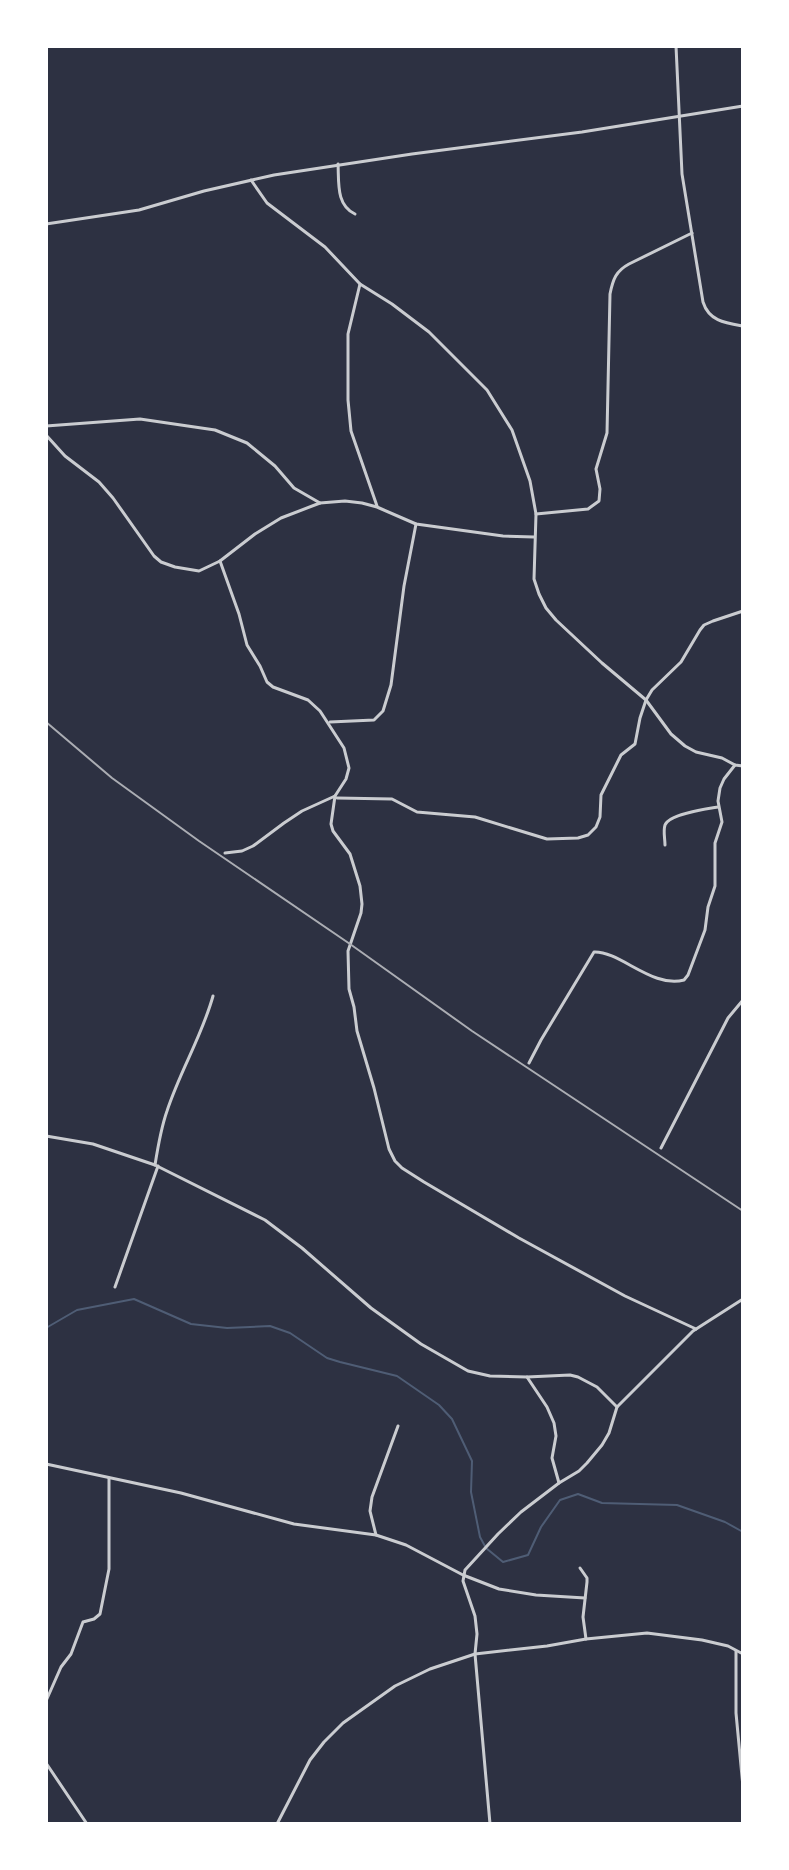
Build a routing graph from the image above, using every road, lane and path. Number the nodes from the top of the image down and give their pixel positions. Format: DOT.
graph roads {
  1 [pos="676,46"];
  2 [pos="743,106"];
  3 [pos="679,116"];
  4 [pos="338,164"];
  5 [pos="251,180"];
  6 [pos="355,214"];
  7 [pos="46,224"];
  8 [pos="692,233"];
  9 [pos="360,284"];
  10 [pos="743,326"];
  11 [pos="46,426"];
  12 [pos="46,435"];
  13 [pos="320,503"];
  14 [pos="377,507"];
  15 [pos="536,514"];
  16 [pos="416,524"];
  17 [pos="534,537"];
  18 [pos="220,561"];
  19 [pos="743,611"];
  20 [pos="646,700"];
  21 [pos="328,722"];
  22 [pos="735,765"];
  23 [pos="743,766"];
  24 [pos="335,797"];
  25 [pos="718,807"];
  26 [pos="665,845"];
  27 [pos="225,853"];
  28 [pos="213,996"];
  29 [pos="743,1000"];
  30 [pos="529,1063"];
  31 [pos="46,1136"];
  32 [pos="661,1148"];
  33 [pos="156,1166"];
  34 [pos="115,1287"];
  35 [pos="743,1299"];
  36 [pos="696,1329"];
  37 [pos="527,1377"];
  38 [pos="617,1407"];
  39 [pos="398,1426"];
  40 [pos="46,1464"];
  41 [pos="109,1477"];
  42 [pos="559,1483"];
  43 [pos="376,1535"];
  44 [pos="580,1568"];
  45 [pos="463,1575"];
  46 [pos="585,1598"];
  47 [pos="586,1639"];
  48 [pos="736,1649"];
  49 [pos="475,1654"];
  50 [pos="743,1654"];
  51 [pos="46,1701"];
  52 [pos="46,1763"];
  53 [pos="743,1787"];
  54 [pos="87,1824"];
  55 [pos="277,1824"];
  56 [pos="490,1824"];
  1 -- 3 [label="street"];
  2 -- 3 [label="street"];
  3 -- 4 [label="street"];
  3 -- 8 [label="street"];
  4 -- 5 [label="street"];
  4 -- 6 [label="street"];
  5 -- 7 [label="street"];
  5 -- 9 [label="street"];
  8 -- 10 [label="street"];
  8 -- 15 [label="street"];
  9 -- 14 [label="street"];
  9 -- 15 [label="street"];
  11 -- 13 [label="street"];
  12 -- 18 [label="street"];
  13 -- 14 [label="street"];
  13 -- 18 [label="street"];
  14 -- 16 [label="street"];
  15 -- 17 [label="street"];
  16 -- 17 [label="street"];
  16 -- 21 [label="street"];
  17 -- 20 [label="street"];
  18 -- 21 [label="street"];
  19 -- 20 [label="street"];
  20 -- 22 [label="street"];
  20 -- 24 [label="street"];
  21 -- 24 [label="street"];
  22 -- 23 [label="street"];
  22 -- 25 [label="street"];
  24 -- 27 [label="street"];
  24 -- 36 [label="street"];
  25 -- 26 [label="street"];
  25 -- 30 [label="street"];
  28 -- 33 [label="street"];
  29 -- 32 [label="street"];
  31 -- 33 [label="street"];
  33 -- 34 [label="street"];
  33 -- 37 [label="street"];
  35 -- 36 [label="street"];
  36 -- 38 [label="street"];
  37 -- 38 [label="street"];
  37 -- 42 [label="street"];
  38 -- 42 [label="street"];
  39 -- 43 [label="street"];
  40 -- 41 [label="street"];
  41 -- 43 [label="street"];
  41 -- 51 [label="street"];
  42 -- 45 [label="street"];
  43 -- 45 [label="street"];
  44 -- 46 [label="street"];
  45 -- 46 [label="street"];
  45 -- 49 [label="street"];
  46 -- 47 [label="street"];
  47 -- 48 [label="street"];
  47 -- 49 [label="street"];
  48 -- 50 [label="street"];
  48 -- 53 [label="street"];
  49 -- 55 [label="street"];
  49 -- 56 [label="street"];
  52 -- 54 [label="street"];
}
